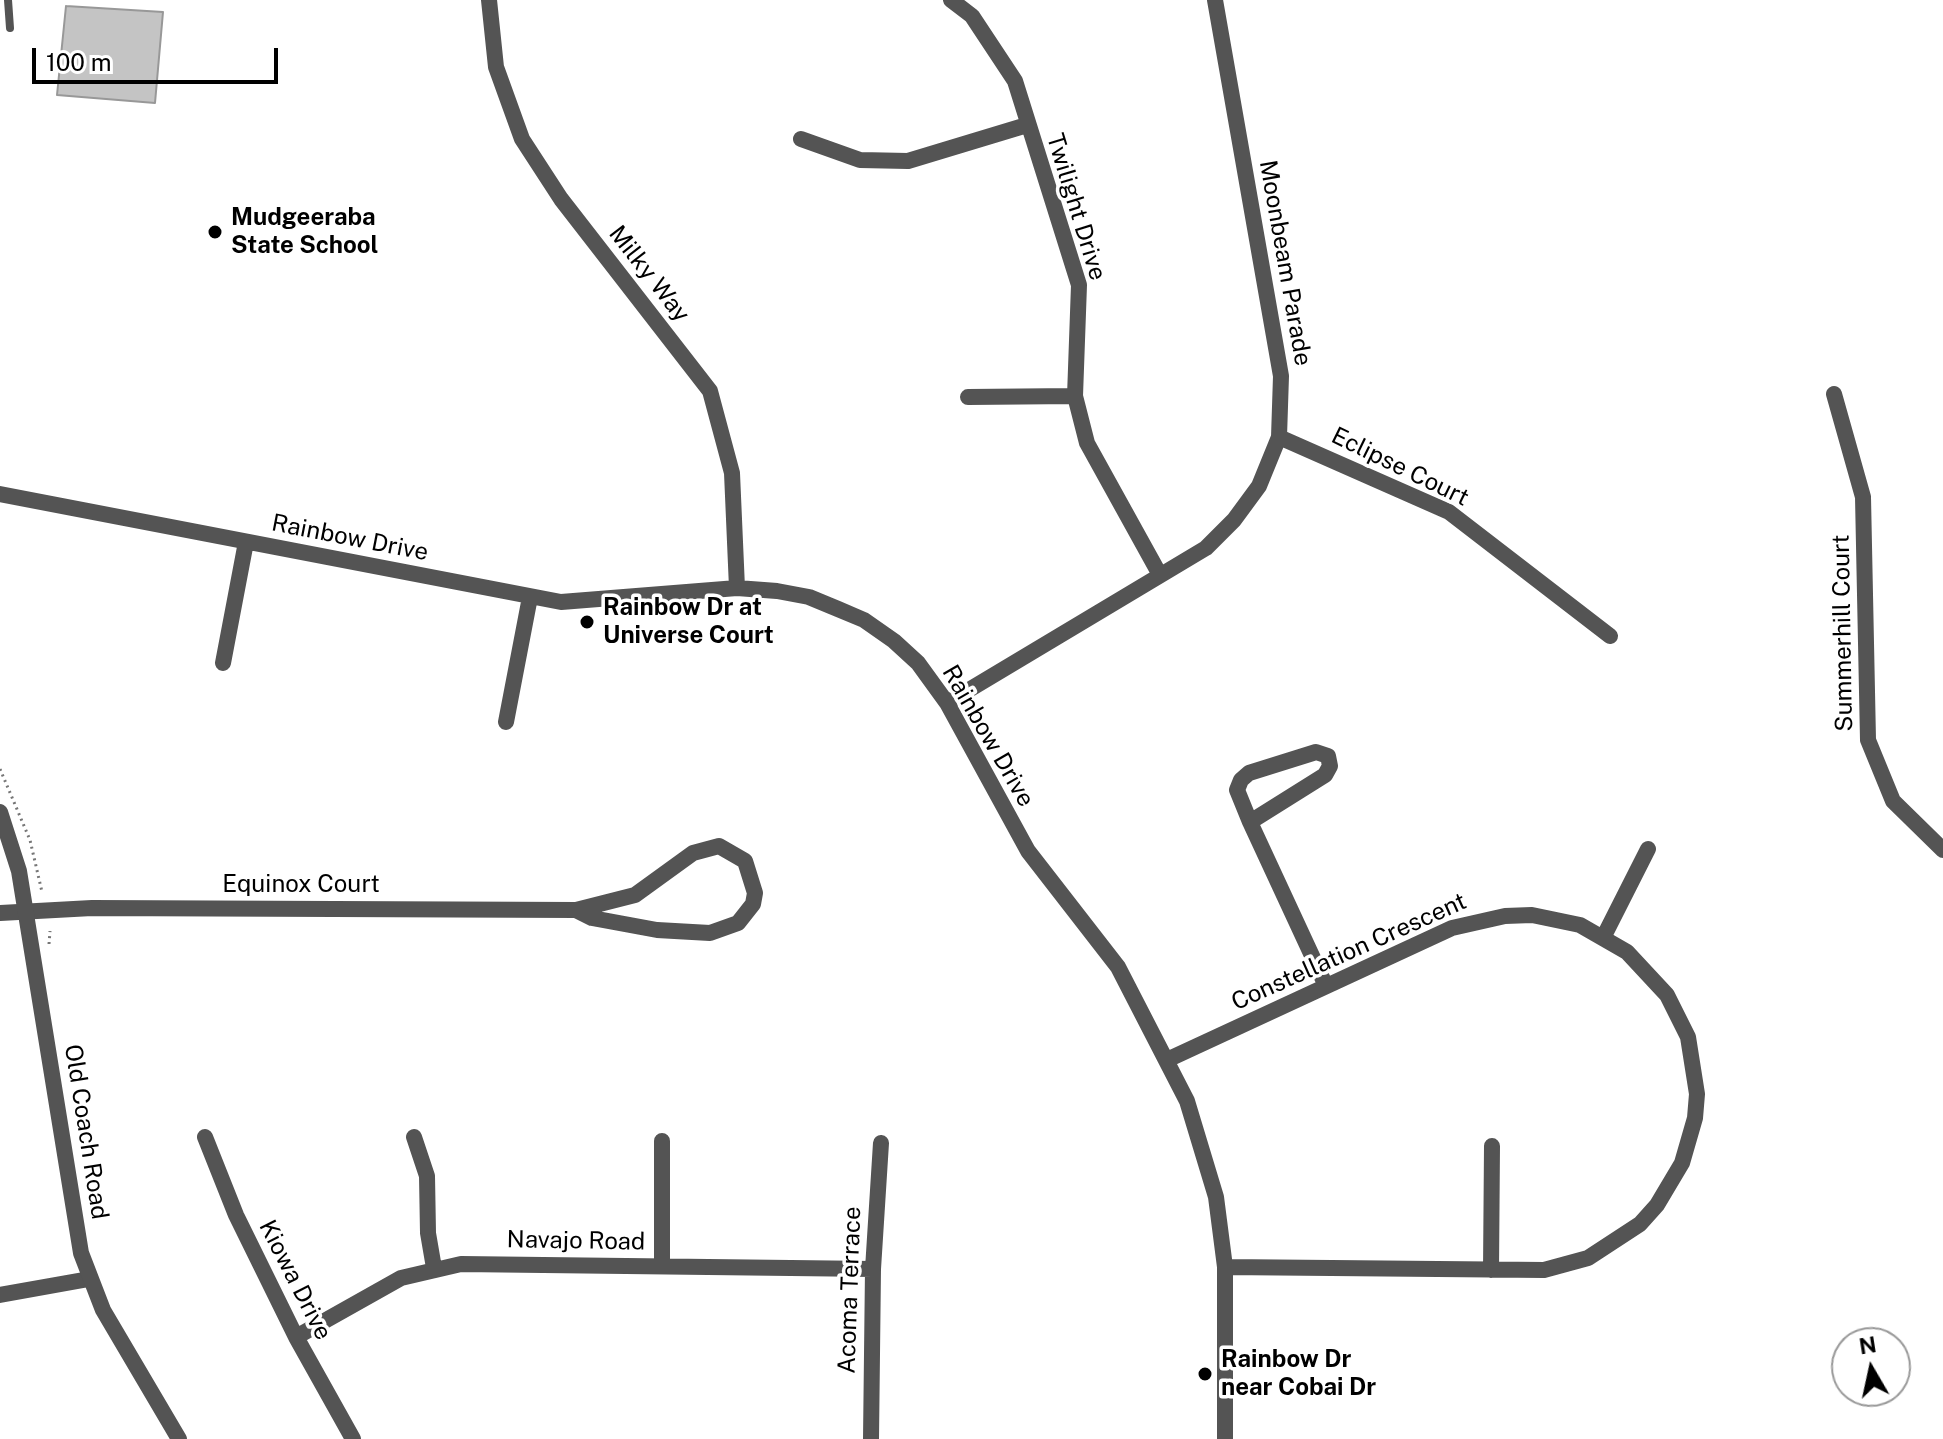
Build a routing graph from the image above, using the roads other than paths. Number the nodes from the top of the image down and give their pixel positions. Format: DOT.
graph roads {
  1 [pos="8,0"];
  2 [pos="489,0"];
  3 [pos="951,0"];
  4 [pos="1215,0"];
  5 [pos="10,28"];
  6 [pos="1027,125"];
  7 [pos="801,139"];
  8 [pos="1834,394"];
  9 [pos="1075,396"];
  10 [pos="968,397"];
  11 [pos="1279,437"];
  12 [pos="0,494"];
  13 [pos="246,542"];
  14 [pos="1160,575"];
  15 [pos="737,588"];
  16 [pos="530,597"];
  17 [pos="1610,636"];
  18 [pos="223,663"];
  19 [pos="947,703"];
  20 [pos="506,722"];
  21 [pos="0,812"];
  22 [pos="1250,822"];
  23 [pos="1648,849"];
  24 [pos="1943,850"];
  25 [pos="576,910"];
  26 [pos="26,912"];
  27 [pos="0,913"];
  28 [pos="1604,936"];
  29 [pos="1326,986"];
  30 [pos="1169,1059"];
  31 [pos="205,1137"];
  32 [pos="414,1137"];
  33 [pos="662,1141"];
  34 [pos="881,1143"];
  35 [pos="1492,1146"];
  36 [pos="662,1266"];
  37 [pos="1225,1267"];
  38 [pos="434,1268"];
  39 [pos="873,1269"];
  40 [pos="1491,1270"];
  41 [pos="89,1279"];
  42 [pos="0,1295"];
  43 [pos="296,1337"];
  44 [pos="179,1439"];
  45 [pos="353,1439"];
  46 [pos="871,1439"];
  47 [pos="1225,1439"];
  1 -- 5 [label="lane"];
  2 -- 15 [label="street, Milky Way"];
  3 -- 6 [label="street, Twilight Drive"];
  4 -- 11 [label="street, Moonbeam Parade"];
  6 -- 7 [label="street"];
  6 -- 9 [label="street, Twilight Drive"];
  8 -- 24 [label="street, Summerhill Court"];
  9 -- 10 [label="street"];
  9 -- 14 [label="street, Twilight Drive"];
  11 -- 14 [label="street, Moonbeam Parade"];
  11 -- 17 [label="street, Eclipse Court"];
  12 -- 13 [label="street, Rainbow Drive"];
  13 -- 16 [label="street, Rainbow Drive"];
  13 -- 18 [label="street"];
  14 -- 19 [label="street, Moonbeam Parade"];
  15 -- 16 [label="street, Rainbow Drive"];
  15 -- 19 [label="street, Rainbow Drive"];
  16 -- 20 [label="street"];
  19 -- 30 [label="street, Rainbow Drive"];
  21 -- 26 [label="street, Old Coach Road"];
  22 -- 22 [label="street"];
  22 -- 29 [label="street"];
  23 -- 28 [label="street"];
  25 -- 25 [label="street, Equinox Court"];
  25 -- 26 [label="street, Equinox Court"];
  26 -- 27 [label="street, Equinox Court"];
  26 -- 41 [label="street, Old Coach Road"];
  28 -- 29 [label="street, Constellation Crescent"];
  28 -- 40 [label="street, Constellation Crescent"];
  29 -- 30 [label="street, Constellation Crescent"];
  30 -- 37 [label="street, Rainbow Drive"];
  31 -- 43 [label="street, Kiowa Drive"];
  32 -- 38 [label="street"];
  33 -- 36 [label="street"];
  34 -- 39 [label="street, Acoma Terrace"];
  35 -- 40 [label="street"];
  36 -- 38 [label="street, Navajo Road"];
  36 -- 39 [label="street, Navajo Road"];
  37 -- 40 [label="street, Constellation Crescent"];
  37 -- 47 [label="street, Rainbow Drive"];
  38 -- 43 [label="street, Navajo Road"];
  39 -- 46 [label="street, Acoma Terrace"];
  41 -- 42 [label="street"];
  41 -- 44 [label="street, Old Coach Road"];
  43 -- 45 [label="street, Kiowa Drive"];
}
